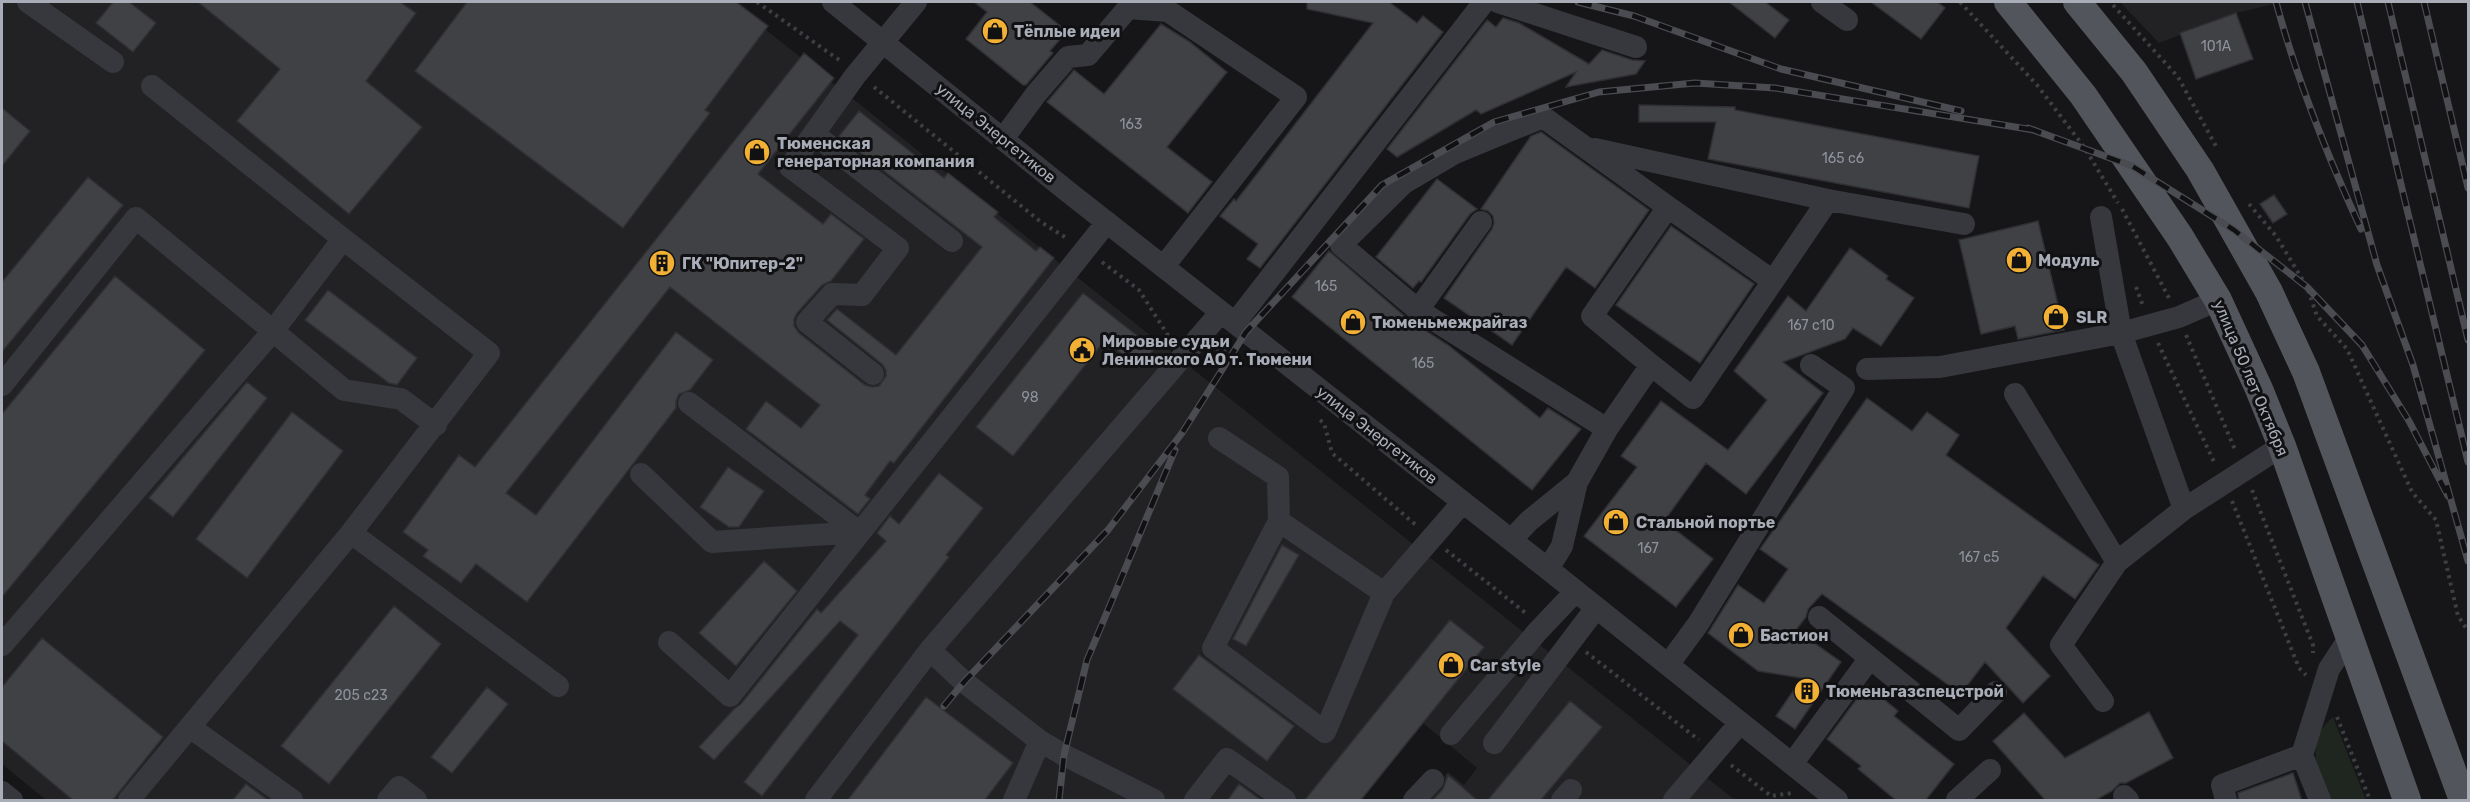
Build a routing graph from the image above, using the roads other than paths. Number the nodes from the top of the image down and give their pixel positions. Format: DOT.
graph roads {
  1 [pos="28,2"];
  2 [pos="833,2"];
  3 [pos="916,2"];
  4 [pos="1484,2"];
  5 [pos="1498,2"];
  6 [pos="1822,2"];
  7 [pos="2008,2"];
  8 [pos="2077,2"];
  9 [pos="1847,20"];
  10 [pos="884,42"];
  11 [pos="1636,47"];
  12 [pos="113,62"];
  13 [pos="152,86"];
  14 [pos="814,134"];
  15 [pos="1003,139"];
  16 [pos="1585,147"];
  17 [pos="1828,200"];
  18 [pos="1668,207"];
  19 [pos="2106,208"];
  20 [pos="1107,222"];
  21 [pos="1481,222"];
  22 [pos="1964,224"];
  23 [pos="343,239"];
  24 [pos="952,241"];
  25 [pos="1164,266"];
  26 [pos="1773,281"];
  27 [pos="2218,300"];
  28 [pos="1418,310"];
  29 [pos="1228,317"];
  30 [pos="273,331"];
  31 [pos="2121,333"];
  32 [pos="1651,365"];
  33 [pos="1811,365"];
  34 [pos="1866,369"];
  35 [pos="873,374"];
  36 [pos="2,385"];
  37 [pos="2015,394"];
  38 [pos="689,403"];
  39 [pos="436,425"];
  40 [pos="1607,429"];
  41 [pos="1219,438"];
  42 [pos="2282,447"];
  43 [pos="641,474"];
  44 [pos="1577,482"];
  45 [pos="1463,502"];
  46 [pos="2184,509"];
  47 [pos="1279,521"];
  48 [pos="859,532"];
  49 [pos="351,533"];
  50 [pos="1511,540"];
  51 [pos="2117,562"];
  52 [pos="1548,569"];
  53 [pos="1576,591"];
  54 [pos="1384,593"];
  55 [pos="1596,608"];
  56 [pos="1819,617"];
  57 [pos="2350,637"];
  58 [pos="669,642"];
  59 [pos="2,645"];
  60 [pos="930,650"];
  61 [pos="1870,658"];
  62 [pos="1668,665"];
  63 [pos="558,686"];
  64 [pos="1996,692"];
  65 [pos="2103,701"];
  66 [pos="1740,723"];
  67 [pos="190,728"];
  68 [pos="1451,734"];
  69 [pos="1040,741"];
  70 [pos="1494,743"];
  71 [pos="2302,755"];
  72 [pos="1792,764"];
  73 [pos="1990,770"];
  74 [pos="1432,780"];
  75 [pos="2,792"];
  76 [pos="12,801"];
  77 [pos="129,801"];
  78 [pos="292,801"];
  79 [pos="388,801"];
  80 [pos="416,801"];
  81 [pos="816,801"];
  82 [pos="1014,801"];
  83 [pos="1154,801"];
  84 [pos="1195,801"];
  85 [pos="1285,801"];
  86 [pos="1414,801"];
  87 [pos="1674,801"];
  88 [pos="1837,801"];
  89 [pos="1957,801"];
  90 [pos="2226,801"];
  91 [pos="2320,801"];
  92 [pos="2407,801"];
  93 [pos="2463,801"];
  1 -- 12 [label="street"];
  2 -- 10 [label="street, улица Энергетиков"];
  3 -- 10 [label="street"];
  4 -- 29 [label="street"];
  5 -- 11 [label="street"];
  6 -- 9 [label="street"];
  7 -- 27 [label="main road, улица 50 лет Октября"];
  8 -- 93 [label="main road"];
  10 -- 14 [label="street"];
  10 -- 15 [label="street, улица Энергетиков"];
  13 -- 23 [label="street"];
  14 -- 24 [label="street"];
  14 -- 35 [label="street"];
  15 -- 20 [label="street, улица Энергетиков"];
  15 -- 25 [label="street"];
  16 -- 17 [label="street"];
  16 -- 18 [label="street"];
  16 -- 28 [label="street"];
  17 -- 22 [label="street"];
  17 -- 26 [label="street"];
  18 -- 26 [label="street"];
  18 -- 32 [label="street"];
  19 -- 31 [label="street"];
  20 -- 25 [label="street, улица Энергетиков"];
  20 -- 48 [label="street"];
  21 -- 28 [label="street"];
  23 -- 30 [label="street"];
  23 -- 39 [label="street"];
  25 -- 29 [label="street, улица Энергетиков"];
  26 -- 32 [label="street"];
  27 -- 31 [label="street"];
  27 -- 42 [label="main road, улица 50 лет Октября"];
  28 -- 40 [label="street"];
  29 -- 45 [label="street, улица Энергетиков"];
  29 -- 60 [label="street"];
  30 -- 36 [label="street"];
  30 -- 39 [label="street"];
  30 -- 59 [label="street"];
  31 -- 34 [label="street"];
  31 -- 46 [label="street"];
  32 -- 40 [label="street"];
  33 -- 62 [label="street"];
  37 -- 51 [label="street"];
  38 -- 48 [label="street"];
  39 -- 49 [label="street"];
  40 -- 44 [label="street"];
  41 -- 47 [label="street"];
  42 -- 46 [label="street"];
  42 -- 57 [label="main road, улица 50 лет Октября"];
  43 -- 48 [label="street"];
  44 -- 50 [label="street"];
  44 -- 52 [label="street"];
  45 -- 50 [label="street, улица Энергетиков"];
  45 -- 54 [label="street"];
  46 -- 51 [label="street"];
  47 -- 54 [label="street"];
  47 -- 54 [label="street"];
  48 -- 58 [label="street"];
  49 -- 63 [label="street"];
  49 -- 67 [label="street"];
  50 -- 52 [label="street, улица Энергетиков"];
  51 -- 65 [label="street"];
  52 -- 53 [label="street, улица Энергетиков"];
  53 -- 55 [label="street, улица Энергетиков"];
  53 -- 68 [label="street"];
  55 -- 62 [label="street, улица Энергетиков"];
  55 -- 70 [label="street"];
  56 -- 61 [label="street"];
  57 -- 71 [label="street"];
  57 -- 92 [label="main road, улица 50 лет Октября"];
  60 -- 69 [label="street"];
  60 -- 81 [label="street"];
  61 -- 64 [label="street"];
  61 -- 72 [label="street"];
  62 -- 66 [label="street, улица Энергетиков"];
  66 -- 72 [label="street, улица Энергетиков"];
  66 -- 87 [label="street"];
  67 -- 77 [label="street"];
  67 -- 78 [label="street"];
  69 -- 82 [label="street"];
  69 -- 83 [label="street"];
  71 -- 90 [label="street"];
  71 -- 91 [label="street"];
  72 -- 88 [label="street, улица Энергетиков"];
  73 -- 89 [label="street"];
  74 -- 86 [label="street"];
  75 -- 76 [label="street"];
  79 -- 80 [label="street"];
  84 -- 85 [label="street"];
}
